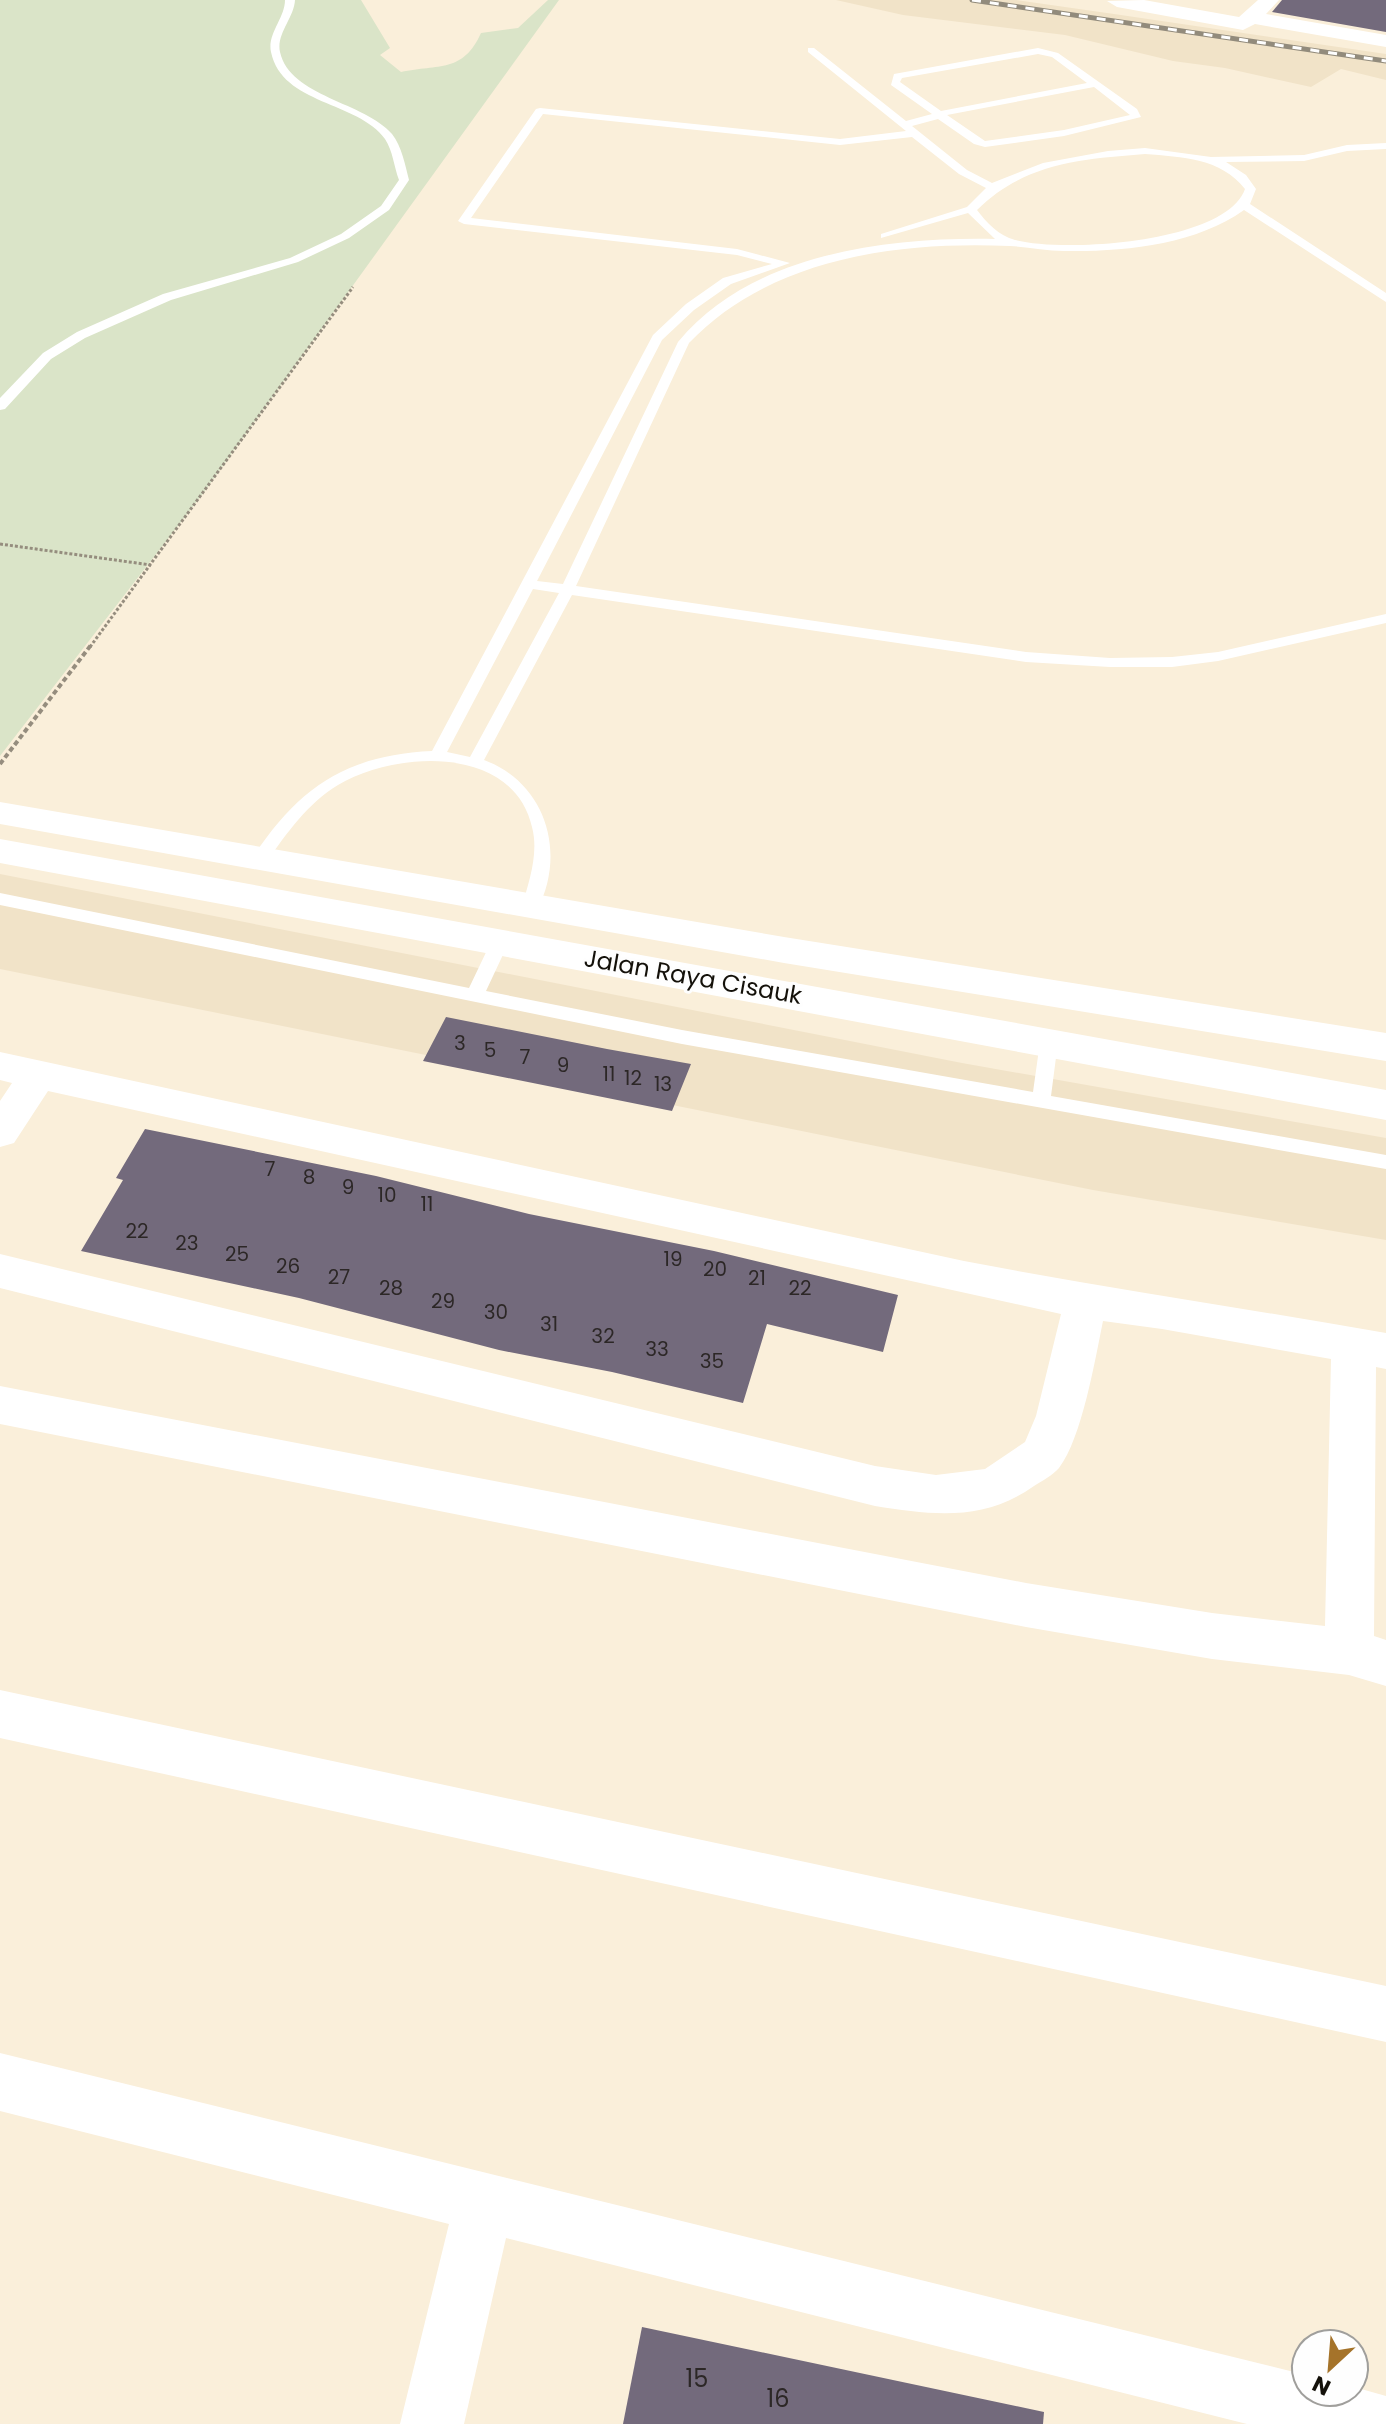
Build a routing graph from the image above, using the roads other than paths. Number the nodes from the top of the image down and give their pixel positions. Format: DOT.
graph roads {
  1 [pos="290,0"];
  2 [pos="1117,1"];
  3 [pos="1258,5"];
  4 [pos="1386,41"];
  5 [pos="811,50"];
  6 [pos="1096,84"];
  7 [pos="939,114"];
  8 [pos="900,120"];
  9 [pos="917,133"];
  10 [pos="1386,146"];
  11 [pos="1304,158"];
  12 [pos="1211,159"];
  13 [pos="1272,172"];
  14 [pos="1262,181"];
  15 [pos="993,188"];
  16 [pos="1251,189"];
  17 [pos="1244,205"];
  18 [pos="971,209"];
  19 [pos="1009,243"];
  20 [pos="784,263"];
  21 [pos="1386,298"];
  22 [pos="0,406"];
  23 [pos="530,584"];
  24 [pos="568,589"];
  25 [pos="1386,618"];
  26 [pos="437,757"];
  27 [pos="476,761"];
  28 [pos="0,813"];
  29 [pos="0,851"];
  30 [pos="261,857"];
  31 [pos="0,899"];
  32 [pos="531,906"];
  33 [pos="499,944"];
  34 [pos="475,995"];
  35 [pos="1049,1042"];
  36 [pos="1386,1047"];
  37 [pos="19,1070"];
  38 [pos="1041,1101"];
  39 [pos="1386,1105"];
  40 [pos="0,1132"];
  41 [pos="1386,1162"];
  42 [pos="0,1271"];
  43 [pos="1086,1302"];
  44 [pos="1370,1348"];
  45 [pos="0,1405"];
  46 [pos="1367,1658"];
  47 [pos="0,1714"];
  48 [pos="1386,2014"];
  49 [pos="0,2082"];
  50 [pos="484,2203"];
  51 [pos="432,2424"];
  52 [pos="1375,2424"];
  1 -- 22 [label="lane"];
  2 -- 3 [label="street"];
  3 -- 4 [label="street"];
  5 -- 8 [label="lane"];
  6 -- 7 [label="lane"];
  6 -- 7 [label="lane"];
  6 -- 7 [label="lane"];
  7 -- 8 [label="lane"];
  8 -- 9 [label="lane"];
  9 -- 15 [label="lane"];
  9 -- 20 [label="lane"];
  10 -- 11 [label="lane"];
  11 -- 12 [label="lane"];
  11 -- 13 [label="lane"];
  12 -- 15 [label="lane"];
  12 -- 16 [label="lane"];
  14 -- 16 [label="lane"];
  15 -- 18 [label="lane"];
  16 -- 17 [label="lane"];
  17 -- 19 [label="lane"];
  17 -- 21 [label="lane"];
  18 -- 19 [label="lane"];
  18 -- 20 [label="lane"];
  19 -- 24 [label="lane"];
  20 -- 23 [label="lane"];
  23 -- 24 [label="lane"];
  23 -- 26 [label="lane"];
  24 -- 25 [label="lane"];
  24 -- 27 [label="lane"];
  26 -- 27 [label="lane"];
  26 -- 30 [label="lane"];
  27 -- 32 [label="lane"];
  28 -- 30 [label="main road, Jalan Raya Cisauk"];
  29 -- 33 [label="main road, Jalan Raya Cisauk"];
  30 -- 32 [label="main road, Jalan Raya Cisauk"];
  31 -- 34 [label="lane"];
  32 -- 36 [label="main road, Jalan Raya Cisauk"];
  33 -- 34 [label="lane"];
  33 -- 35 [label="main road, Jalan Raya Cisauk"];
  34 -- 38 [label="lane"];
  35 -- 38 [label="lane"];
  35 -- 39 [label="main road, Jalan Raya Cisauk"];
  37 -- 40 [label="street"];
  37 -- 43 [label="street"];
  38 -- 41 [label="lane"];
  42 -- 43 [label="street"];
  43 -- 44 [label="street"];
  44 -- 46 [label="street"];
  45 -- 46 [label="street"];
  47 -- 48 [label="street"];
  49 -- 50 [label="street"];
  50 -- 51 [label="street"];
  50 -- 52 [label="street"];
}
